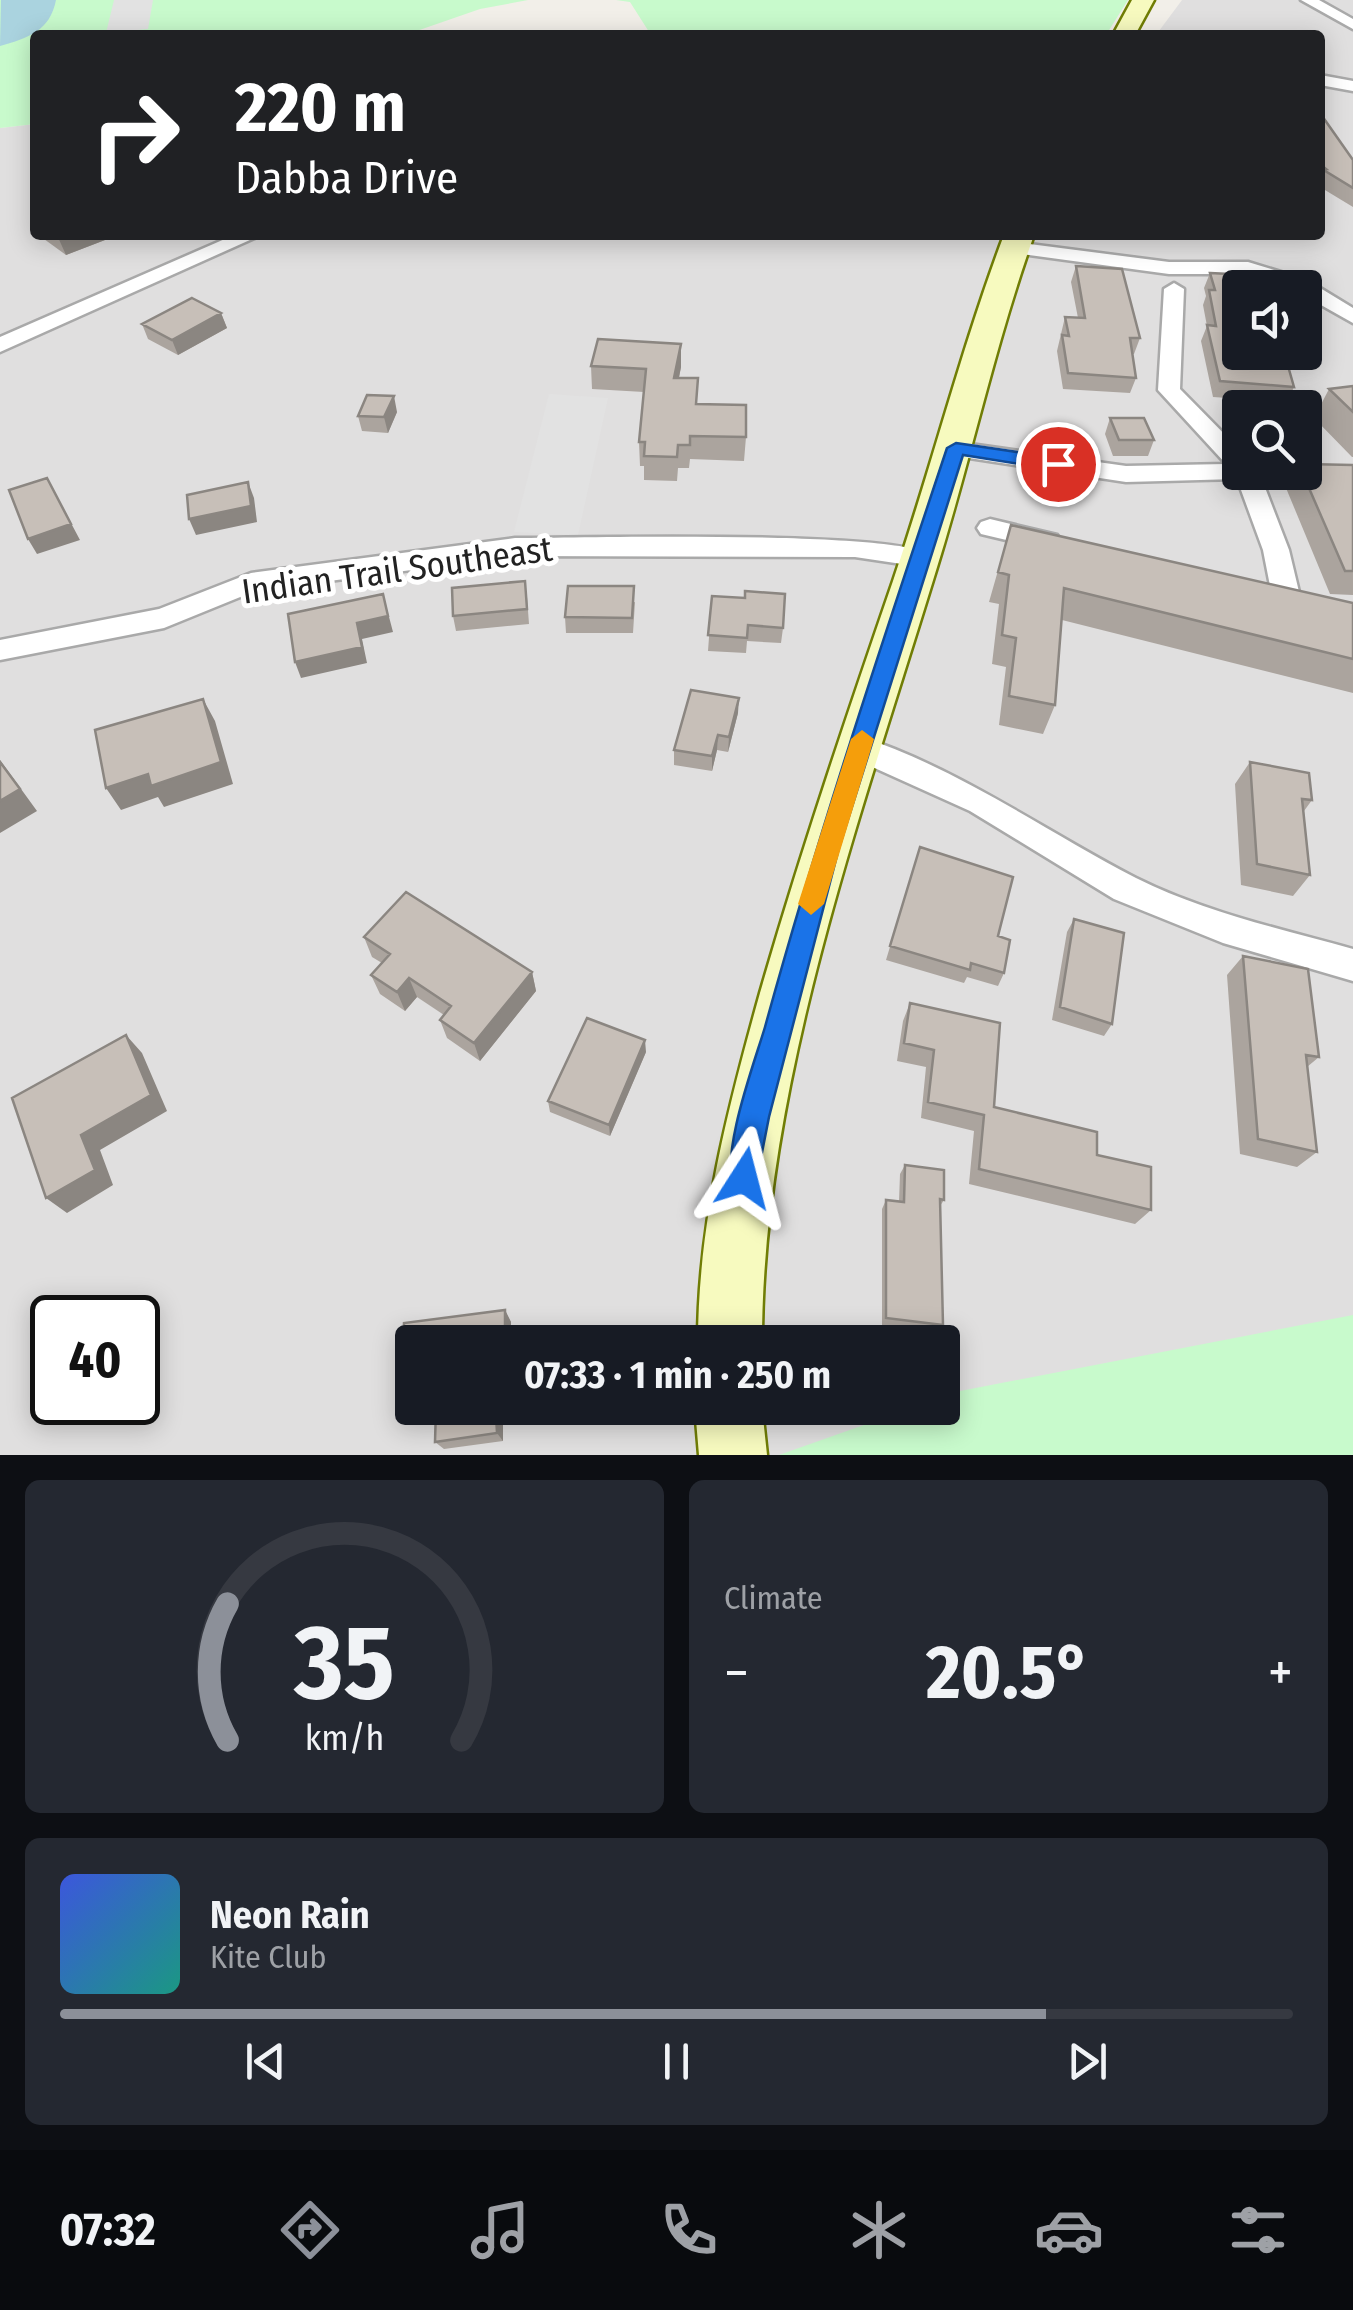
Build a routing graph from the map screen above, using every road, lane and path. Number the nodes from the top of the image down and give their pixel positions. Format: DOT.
graph roads {
  1 [pos="1142,0"];
  2 [pos="1308,0"];
  3 [pos="1353,24"];
  4 [pos="1127,30"];
  5 [pos="1325,81"];
  6 [pos="1353,86"];
  7 [pos="238,240"];
  8 [pos="1017,242"];
  9 [pos="1174,289"];
  10 [pos="1353,316"];
  11 [pos="0,346"];
  12 [pos="1222,447"];
  13 [pos="956,448"];
  14 [pos="1222,470"];
  15 [pos="1251,490"];
  16 [pos="990,528"];
  17 [pos="1082,549"];
  18 [pos="922,558"];
  19 [pos="1249,588"];
  20 [pos="1286,596"];
  21 [pos="1319,605"];
  22 [pos="0,650"];
  23 [pos="860,748"];
  24 [pos="1353,965"];
  25 [pos="730,1325"];
  26 [pos="731,1425"];
  27 [pos="733,1455"];
  1 -- 4 [label="street"];
  2 -- 3 [label="street"];
  5 -- 6 [label="street"];
  7 -- 11 [label="street"];
  8 -- 10 [label="street"];
  8 -- 13 [label="street"];
  9 -- 12 [label="street"];
  13 -- 14 [label="street"];
  13 -- 18 [label="street"];
  15 -- 20 [label="street"];
  16 -- 17 [label="street"];
  18 -- 22 [label="street, Indian Trail Southeast"];
  18 -- 23 [label="street"];
  19 -- 20 [label="street"];
  20 -- 21 [label="street"];
  23 -- 24 [label="street"];
  23 -- 25 [label="street"];
  26 -- 27 [label="street"];
}
